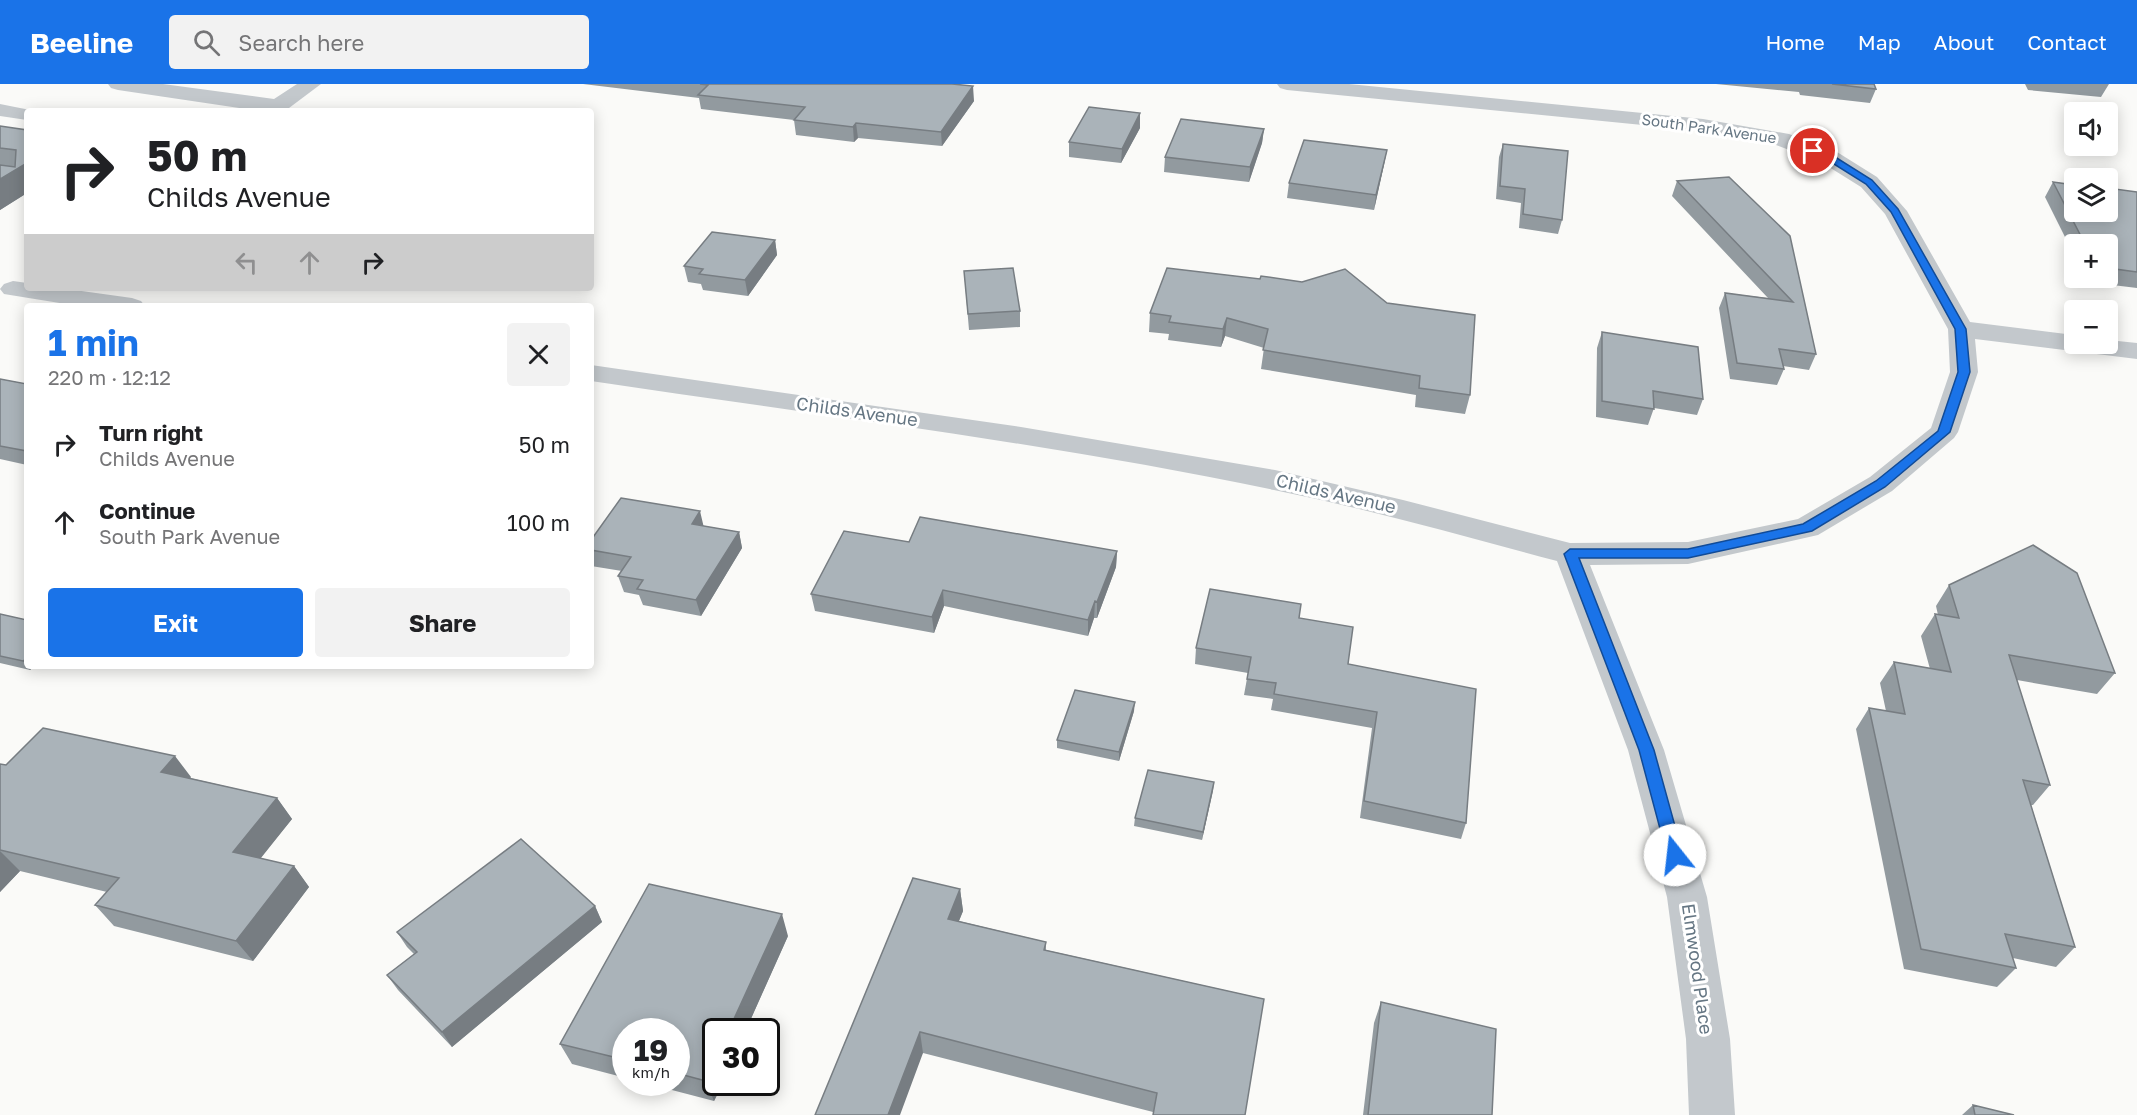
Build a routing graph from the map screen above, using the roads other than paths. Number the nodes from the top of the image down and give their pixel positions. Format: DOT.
graph roads {
  1 [pos="118,84"];
  2 [pos="311,84"];
  3 [pos="1287,84"];
  4 [pos="275,108"];
  5 [pos="0,110"];
  6 [pos="24,114"];
  7 [pos="33,291"];
  8 [pos="112,303"];
  9 [pos="1961,329"];
  10 [pos="2064,342"];
  11 [pos="2118,349"];
  12 [pos="2137,351"];
  13 [pos="594,373"];
  14 [pos="1570,554"];
  15 [pos="1712,1115"];
  1 -- 4 [label="street"];
  2 -- 4 [label="street"];
  3 -- 9 [label="street, South Park Avenue"];
  5 -- 6 [label="street"];
  7 -- 8 [label="street"];
  9 -- 10 [label="street"];
  9 -- 14 [label="street, Childs Avenue"];
  11 -- 12 [label="street"];
  13 -- 14 [label="street, Childs Avenue"];
  14 -- 15 [label="street, Elmwood Place"];
}
